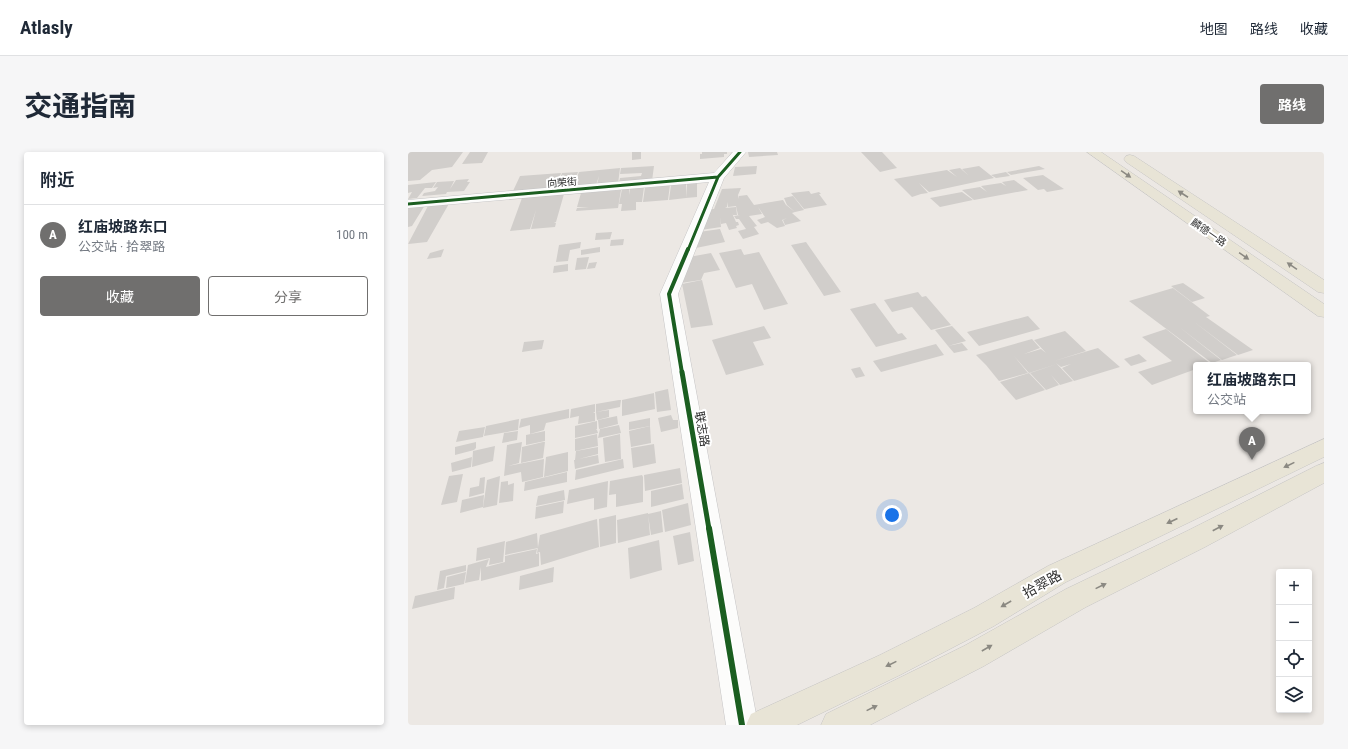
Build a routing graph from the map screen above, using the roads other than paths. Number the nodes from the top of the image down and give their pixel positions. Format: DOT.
graph roads {
  1 [pos="740,152"];
  2 [pos="1094,152"];
  3 [pos="1119,152"];
  4 [pos="718,177"];
  5 [pos="408,204"];
  6 [pos="1324,288"];
  7 [pos="1324,312"];
  8 [pos="1324,447"];
  9 [pos="1324,472"];
  10 [pos="742,725"];
  11 [pos="762,725"];
  12 [pos="837,725"];
  1 -- 4 [label="street, 联志路"];
  2 -- 7 [label="main road, 麟德一路, one-way"];
  6 -- 3 [label="main road, 麟德一路, one-way"];
  4 -- 5 [label="street, 向荣街"];
  4 -- 10 [label="street, 联志路"];
  8 -- 11 [label="main road, 拾翠路, one-way"];
  12 -- 9 [label="main road, one-way"];
}
